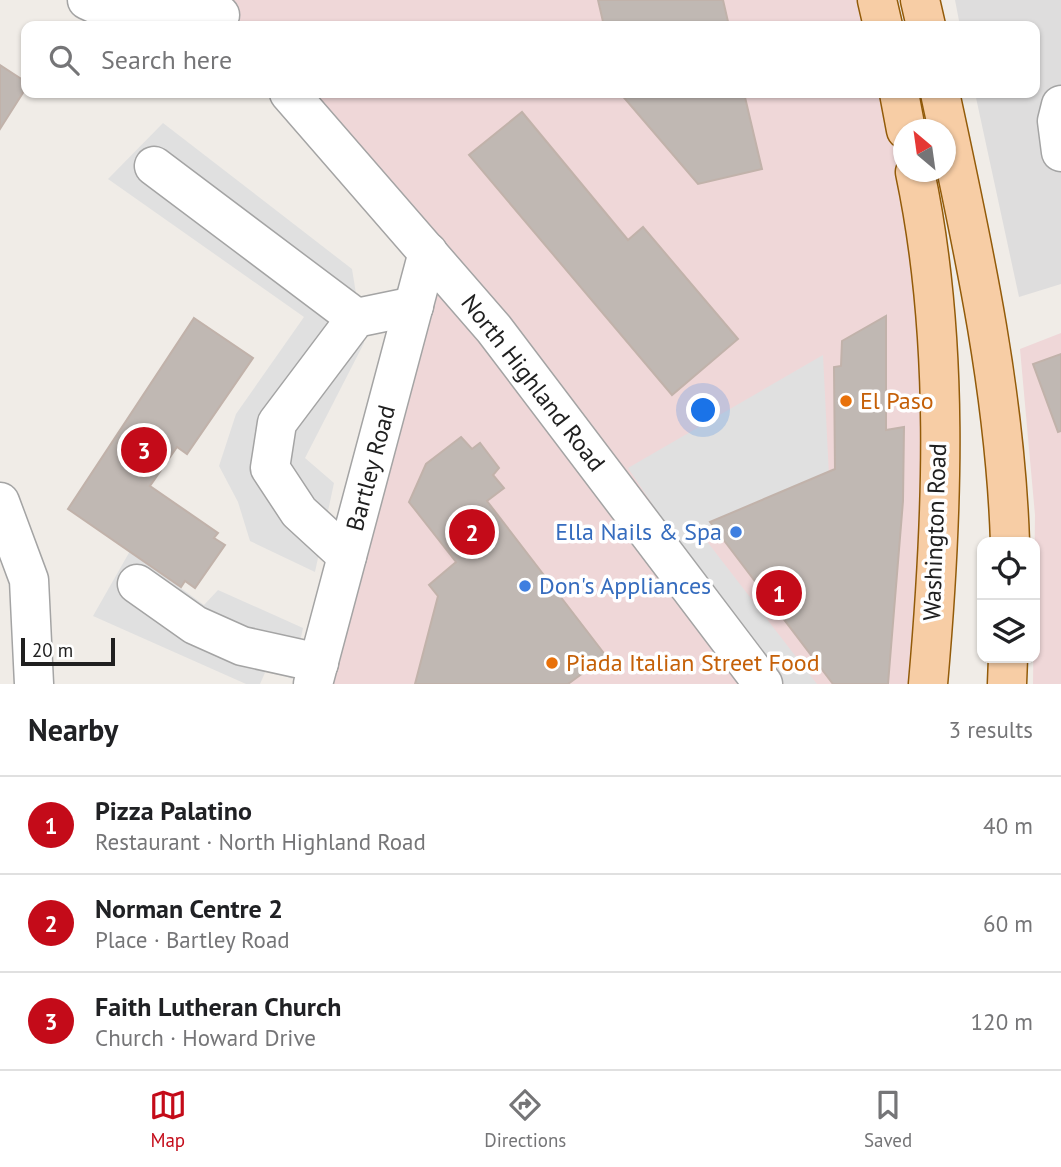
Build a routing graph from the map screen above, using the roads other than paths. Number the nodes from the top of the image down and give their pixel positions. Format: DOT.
graph roads {
  1 [pos="88,0"];
  2 [pos="877,0"];
  3 [pos="920,0"];
  4 [pos="220,14"];
  5 [pos="882,21"];
  6 [pos="925,21"];
  7 [pos="293,98"];
  8 [pos="899,98"];
  9 [pos="941,98"];
  10 [pos="1061,105"];
  11 [pos="904,119"];
  12 [pos="1061,152"];
  13 [pos="154,166"];
  14 [pos="917,182"];
  15 [pos="428,252"];
  16 [pos="414,306"];
  17 [pos="356,318"];
  18 [pos="0,502"];
  19 [pos="1010,537"];
  20 [pos="347,556"];
  21 [pos="137,584"];
  22 [pos="1008,663"];
  23 [pos="316,673"];
  24 [pos="34,684"];
  25 [pos="763,684"];
  26 [pos="928,684"];
  27 [pos="1007,684"];
  1 -- 4 [label="street"];
  2 -- 5 [label="main road"];
  3 -- 6 [label="main road"];
  7 -- 15 [label="street, North Highland Road"];
  8 -- 11 [label="main road"];
  9 -- 19 [label="main road"];
  10 -- 12 [label="street"];
  13 -- 17 [label="street"];
  14 -- 26 [label="main road, Washington Road"];
  15 -- 16 [label="street, Bartley Road"];
  15 -- 25 [label="street, North Highland Road"];
  16 -- 17 [label="street"];
  16 -- 20 [label="street, Bartley Road"];
  17 -- 20 [label="street"];
  18 -- 24 [label="street"];
  20 -- 23 [label="street, Bartley Road"];
  21 -- 23 [label="street"];
  22 -- 27 [label="main road"];
}
